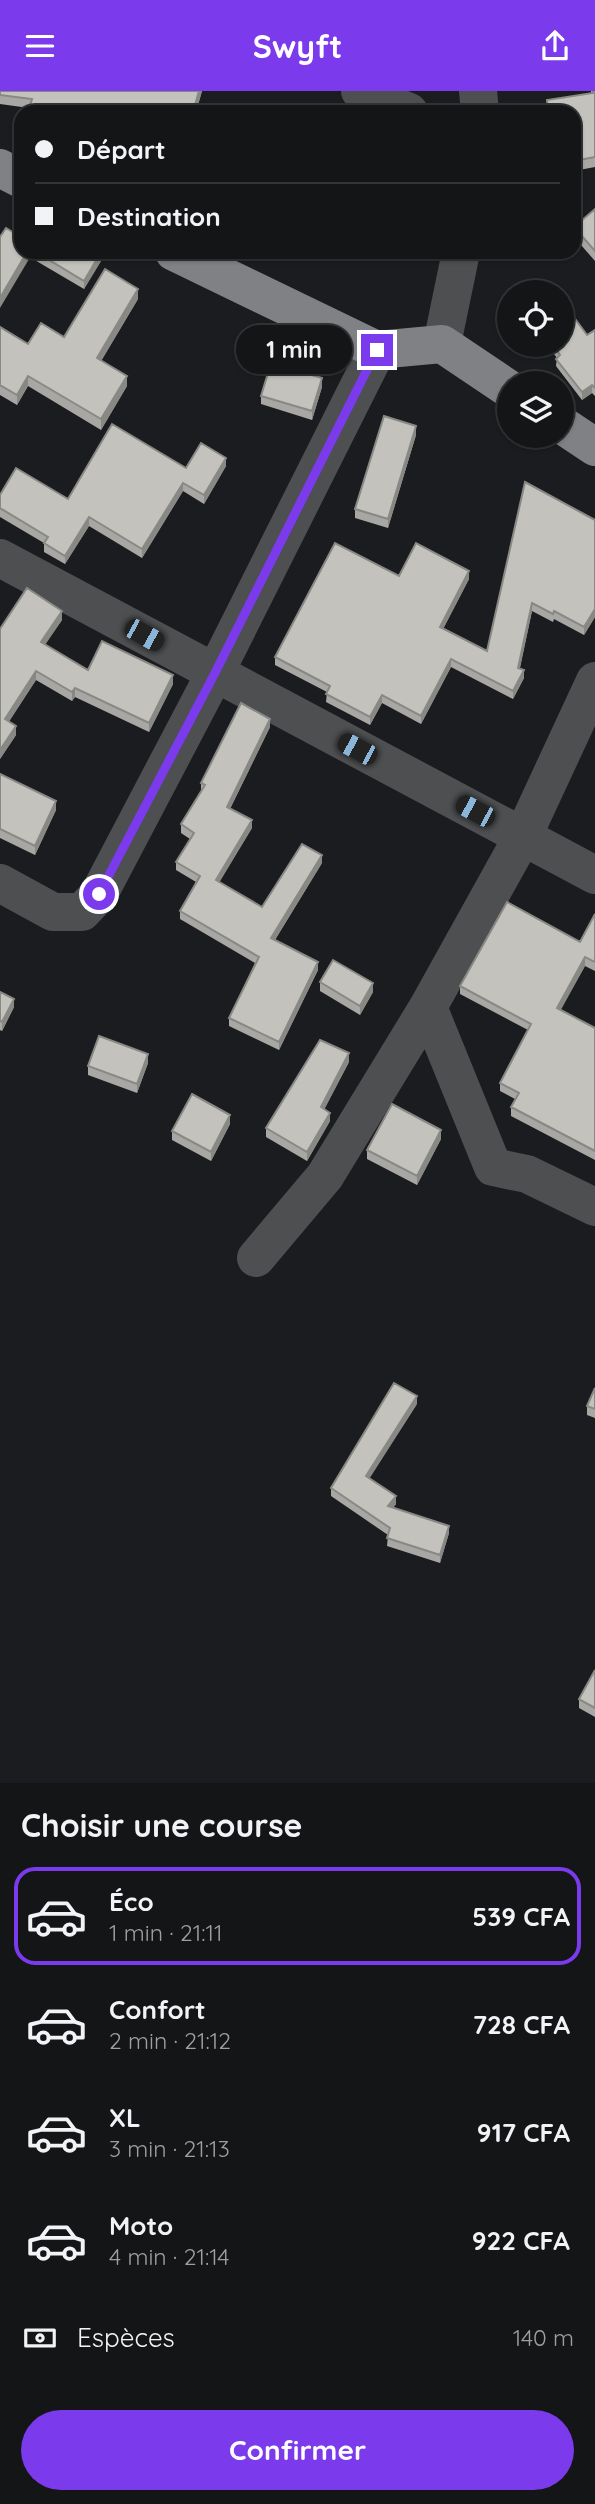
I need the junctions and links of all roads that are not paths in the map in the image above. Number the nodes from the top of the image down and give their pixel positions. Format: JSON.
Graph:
{"nodes":[{"id":1,"x":360,"y":91,"type":"edge"},
{"id":2,"x":393,"y":105,"type":"edge"},
{"id":3,"x":188,"y":259,"type":"edge"},
{"id":4,"x":460,"y":259,"type":"edge"},
{"id":5,"x":442,"y":344,"type":"junction"},
{"id":6,"x":377,"y":350,"type":"junction"},
{"id":7,"x":497,"y":381,"type":"edge"},
{"id":8,"x":574,"y":433,"type":"edge"},
{"id":9,"x":595,"y":447,"type":"edge"},
{"id":10,"x":0,"y":558,"type":"edge"},
{"id":11,"x":215,"y":673,"type":"junction"},
{"id":12,"x":595,"y":681,"type":"edge"},
{"id":13,"x":523,"y":836,"type":"junction"},
{"id":14,"x":595,"y":875,"type":"edge"},
{"id":15,"x":0,"y":883,"type":"edge"},
{"id":16,"x":428,"y":1007,"type":"junction"},
{"id":17,"x":595,"y":1207,"type":"edge"},
{"id":18,"x":256,"y":1258,"type":"dead end"}],
"edges":[{"from":1,"to":2,"type":"street"},
{"from":3,"to":6,"type":"main road"},
{"from":4,"to":5,"type":"street"},
{"from":5,"to":6,"type":"main road"},
{"from":5,"to":7,"type":"main road"},
{"from":6,"to":11,"type":"street"},
{"from":8,"to":9,"type":"main road"},
{"from":10,"to":11,"type":"street"},
{"from":11,"to":13,"type":"street"},
{"from":11,"to":15,"type":"street"},
{"from":12,"to":13,"type":"street"},
{"from":13,"to":14,"type":"street"},
{"from":13,"to":16,"type":"street"},
{"from":16,"to":17,"type":"street"},
{"from":16,"to":18,"type":"street"}]}
